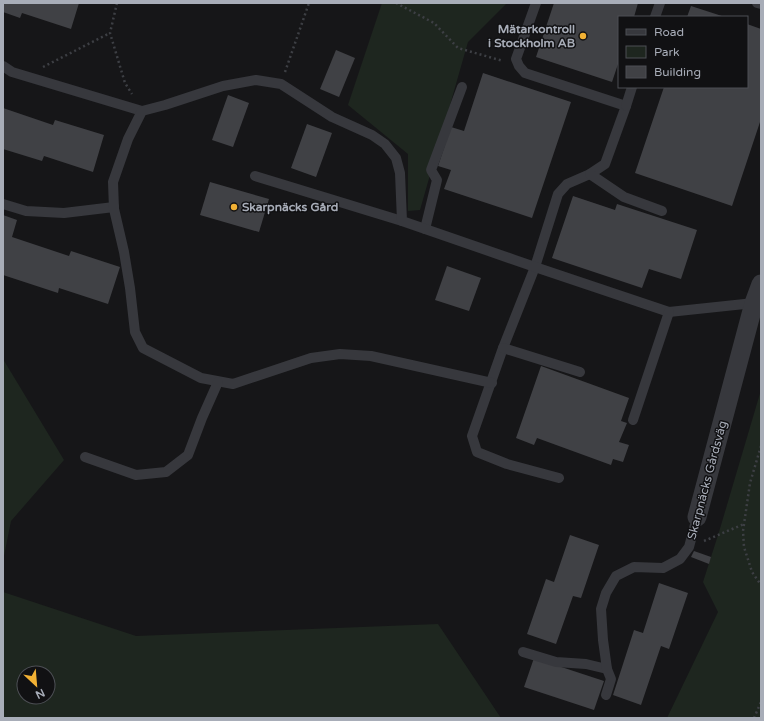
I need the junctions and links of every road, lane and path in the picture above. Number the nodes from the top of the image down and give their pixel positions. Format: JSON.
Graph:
{"nodes":[{"id":1,"x":117,"y":3,"type":"edge"},
{"id":2,"x":309,"y":3,"type":"edge"},
{"id":3,"x":396,"y":3,"type":"edge"},
{"id":4,"x":536,"y":3,"type":"edge"},
{"id":5,"x":660,"y":3,"type":"edge"},
{"id":6,"x":757,"y":3,"type":"edge"},
{"id":7,"x":761,"y":4,"type":"edge"},
{"id":8,"x":655,"y":16,"type":"edge"},
{"id":9,"x":110,"y":33,"type":"junction"},
{"id":10,"x":3,"y":66,"type":"edge"},
{"id":11,"x":519,"y":66,"type":"junction"},
{"id":12,"x":24,"y":76,"type":"junction"},
{"id":13,"x":281,"y":84,"type":"junction"},
{"id":14,"x":462,"y":87,"type":"dead end"},
{"id":15,"x":632,"y":88,"type":"edge"},
{"id":16,"x":626,"y":106,"type":"junction"},
{"id":17,"x":142,"y":111,"type":"junction"},
{"id":18,"x":590,"y":174,"type":"junction"},
{"id":19,"x":255,"y":176,"type":"dead end"},
{"id":20,"x":3,"y":204,"type":"edge"},
{"id":21,"x":114,"y":207,"type":"junction"},
{"id":22,"x":662,"y":211,"type":"dead end"},
{"id":23,"x":402,"y":221,"type":"junction"},
{"id":24,"x":425,"y":229,"type":"junction"},
{"id":25,"x":535,"y":268,"type":"junction"},
{"id":26,"x":761,"y":284,"type":"edge"},
{"id":27,"x":758,"y":305,"type":"edge"},
{"id":28,"x":669,"y":312,"type":"junction"},
{"id":29,"x":503,"y":348,"type":"junction"},
{"id":30,"x":580,"y":372,"type":"dead end"},
{"id":31,"x":218,"y":382,"type":"junction"},
{"id":32,"x":492,"y":383,"type":"junction"},
{"id":33,"x":633,"y":420,"type":"dead end"},
{"id":34,"x":761,"y":446,"type":"edge"},
{"id":35,"x":85,"y":457,"type":"dead end"},
{"id":36,"x":559,"y":478,"type":"dead end"},
{"id":37,"x":697,"y":517,"type":"joint"},
{"id":38,"x":744,"y":524,"type":"junction"},
{"id":39,"x":689,"y":547,"type":"junction"},
{"id":40,"x":761,"y":584,"type":"edge"},
{"id":41,"x":523,"y":652,"type":"dead end"},
{"id":42,"x":607,"y":669,"type":"junction"},
{"id":43,"x":606,"y":695,"type":"dead end"},
{"id":44,"x":761,"y":702,"type":"edge"},
{"id":45,"x":754,"y":718,"type":"edge"}],
"edges":[{"from":1,"to":9,"type":"path"},
{"from":2,"to":13,"type":"path"},
{"from":3,"to":11,"type":"path"},
{"from":4,"to":11,"type":"lane"},
{"from":5,"to":8,"type":"lane"},
{"from":6,"to":7,"type":"lane"},
{"from":9,"to":12,"type":"path"},
{"from":9,"to":17,"type":"path"},
{"from":10,"to":12,"type":"lane"},
{"from":11,"to":16,"type":"lane"},
{"from":12,"to":17,"type":"lane"},
{"from":13,"to":17,"type":"lane"},
{"from":13,"to":23,"type":"lane"},
{"from":14,"to":24,"type":"lane"},
{"from":15,"to":16,"type":"lane"},
{"from":16,"to":18,"type":"lane"},
{"from":17,"to":21,"type":"lane"},
{"from":18,"to":22,"type":"lane"},
{"from":18,"to":25,"type":"lane"},
{"from":19,"to":23,"type":"lane"},
{"from":20,"to":21,"type":"lane"},
{"from":21,"to":31,"type":"lane"},
{"from":23,"to":24,"type":"lane"},
{"from":24,"to":25,"type":"lane"},
{"from":25,"to":28,"type":"lane"},
{"from":25,"to":29,"type":"lane"},
{"from":26,"to":27,"type":"street","name":"Skarpnäcks Gårdsväg"},
{"from":27,"to":28,"type":"lane"},
{"from":27,"to":37,"type":"street","name":"Skarpnäcks Gårdsväg"},
{"from":28,"to":33,"type":"lane"},
{"from":29,"to":30,"type":"lane"},
{"from":29,"to":32,"type":"lane"},
{"from":31,"to":32,"type":"lane"},
{"from":31,"to":35,"type":"lane"},
{"from":32,"to":36,"type":"lane"},
{"from":34,"to":38,"type":"path"},
{"from":37,"to":39,"type":"lane","name":"Skarpnäcks Gårdsväg"},
{"from":38,"to":39,"type":"path"},
{"from":38,"to":40,"type":"path"},
{"from":39,"to":42,"type":"lane","name":"Skarpnäcks Gårdsväg"},
{"from":41,"to":42,"type":"lane"},
{"from":42,"to":43,"type":"lane","name":"Skarpnäcks Gårdsväg"},
{"from":44,"to":45,"type":"path"}]}
